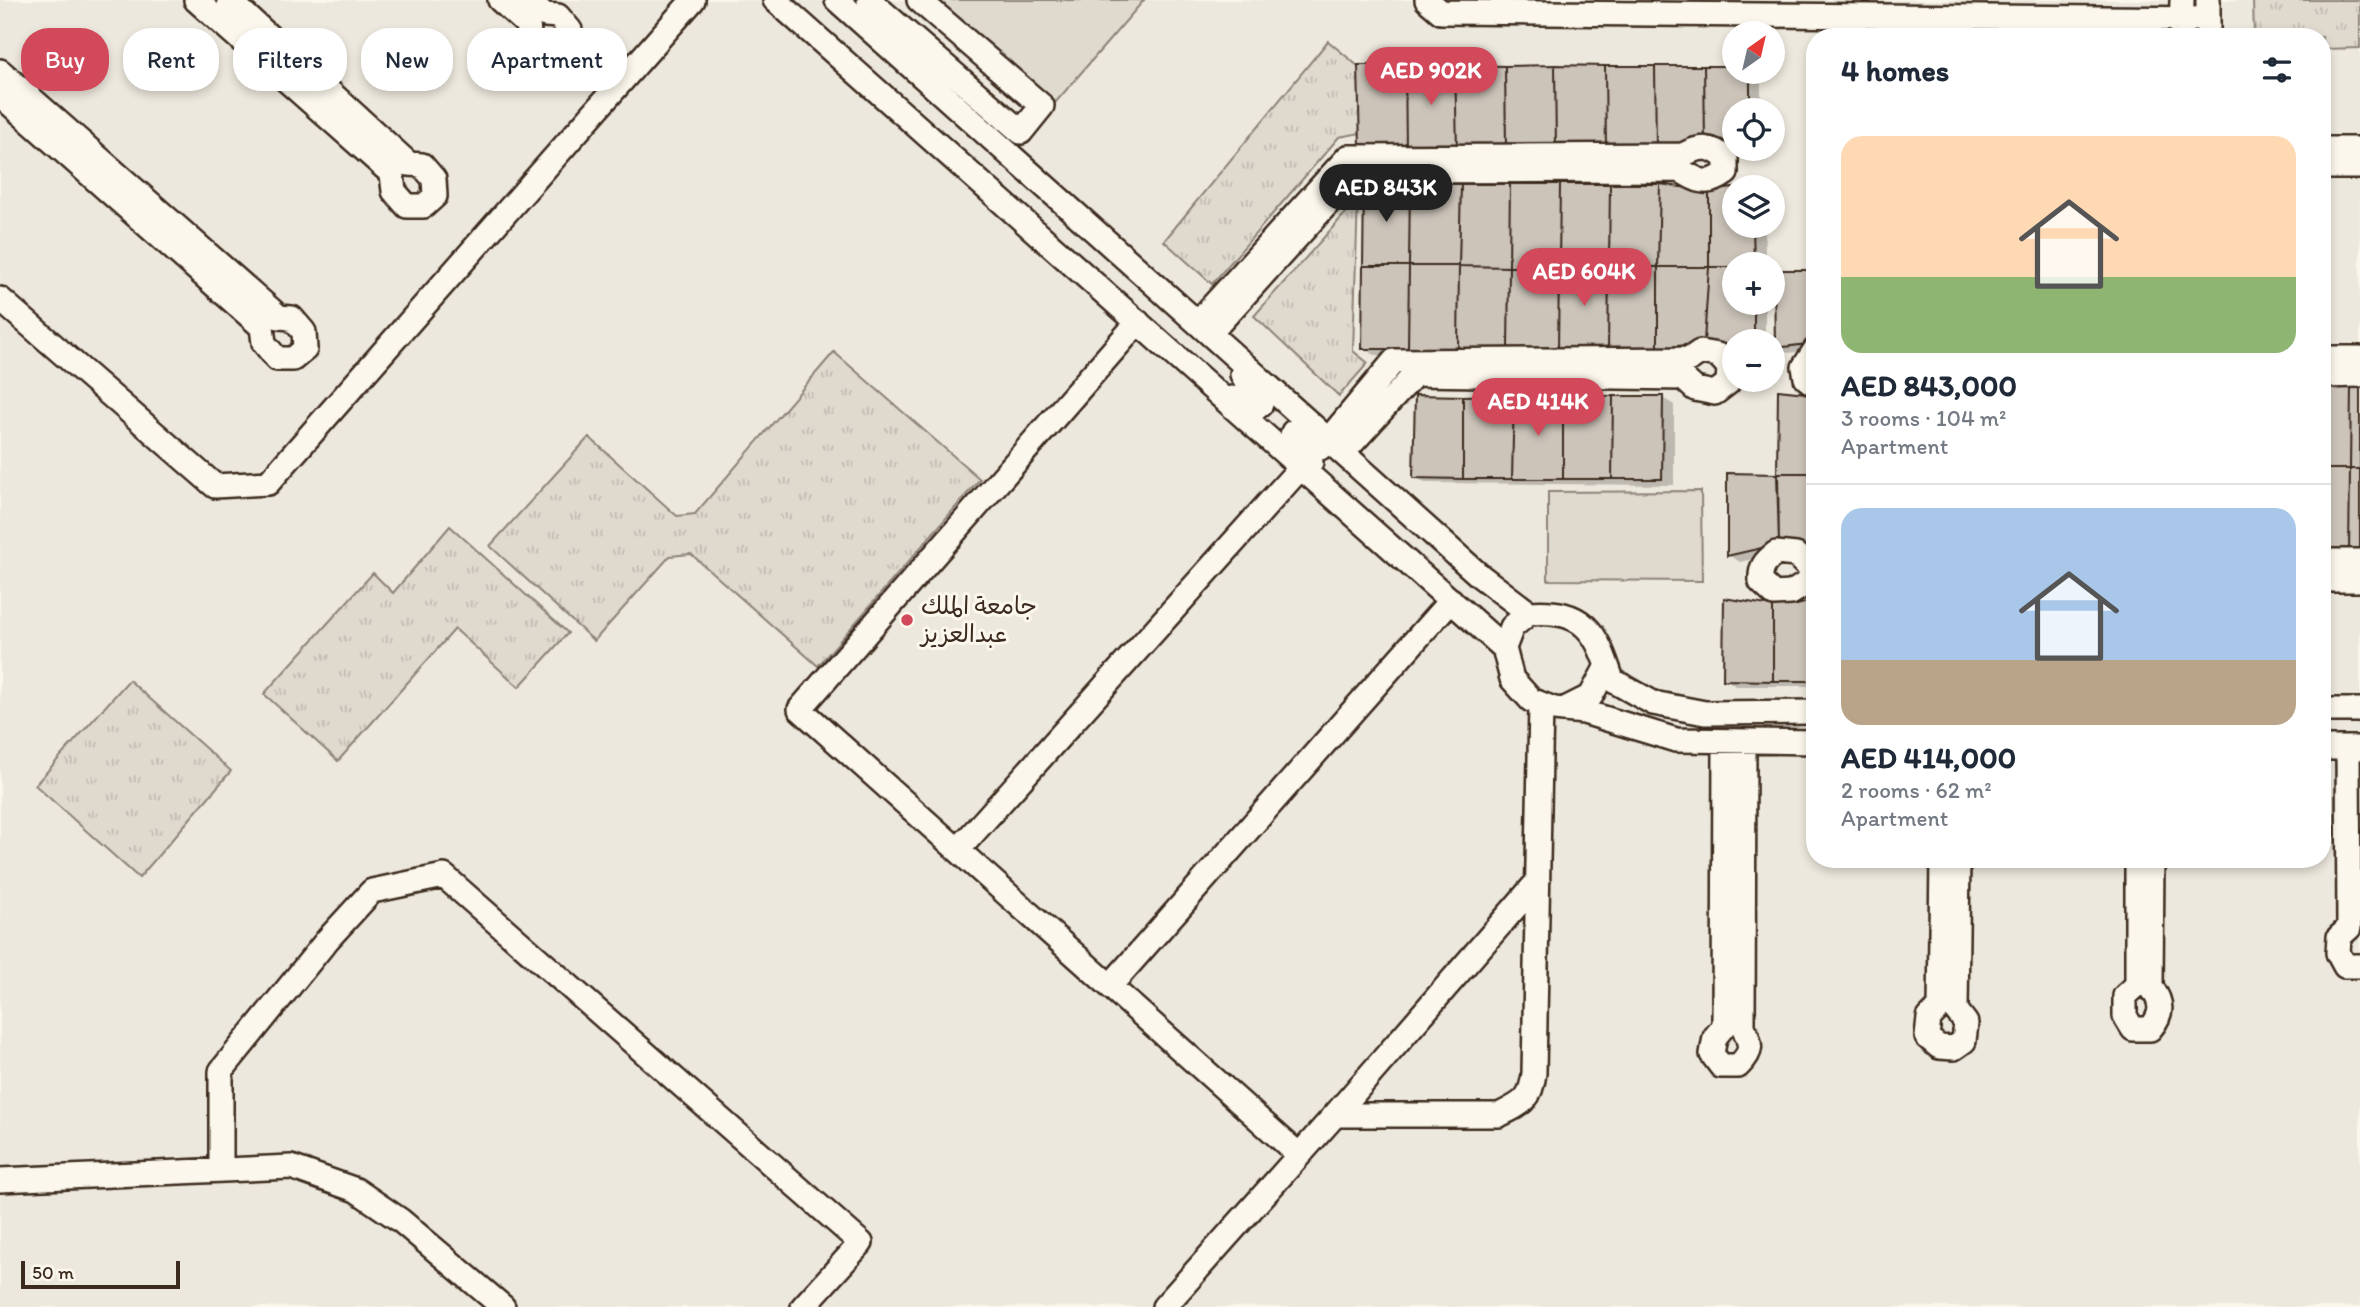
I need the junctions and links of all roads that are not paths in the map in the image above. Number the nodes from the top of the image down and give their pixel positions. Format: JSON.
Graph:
{"nodes":[{"id":1,"x":196,"y":0,"type":"edge"},
{"id":2,"x":229,"y":0,"type":"edge"},
{"id":3,"x":500,"y":0,"type":"edge"},
{"id":4,"x":528,"y":0,"type":"edge"},
{"id":5,"x":693,"y":0,"type":"edge"},
{"id":6,"x":775,"y":0,"type":"edge"},
{"id":7,"x":836,"y":0,"type":"edge"},
{"id":8,"x":869,"y":0,"type":"edge"},
{"id":9,"x":919,"y":0,"type":"edge"},
{"id":10,"x":1427,"y":0,"type":"edge"},
{"id":11,"x":2182,"y":18,"type":"edge"},
{"id":12,"x":2208,"y":18,"type":"edge"},
{"id":13,"x":0,"y":71,"type":"edge"},
{"id":14,"x":0,"y":95,"type":"edge"},
{"id":15,"x":2331,"y":149,"type":"edge"},
{"id":16,"x":2360,"y":149,"type":"edge"},
{"id":17,"x":2331,"y":167,"type":"edge"},
{"id":18,"x":2360,"y":167,"type":"edge"},
{"id":19,"x":0,"y":299,"type":"edge"},
{"id":20,"x":1138,"y":322,"type":"junction"},
{"id":21,"x":1204,"y":328,"type":"junction"},
{"id":22,"x":1236,"y":358,"type":"junction"},
{"id":23,"x":2331,"y":358,"type":"edge"},
{"id":24,"x":2360,"y":358,"type":"edge"},
{"id":25,"x":2360,"y":375,"type":"edge"},
{"id":26,"x":2331,"y":376,"type":"edge"},
{"id":27,"x":1201,"y":377,"type":"junction"},
{"id":28,"x":1343,"y":453,"type":"junction"},
{"id":29,"x":1309,"y":474,"type":"junction"},
{"id":30,"x":2331,"y":561,"type":"edge"},
{"id":31,"x":2360,"y":561,"type":"edge"},
{"id":32,"x":1806,"y":565,"type":"edge"},
{"id":33,"x":2331,"y":580,"type":"edge"},
{"id":34,"x":2360,"y":580,"type":"edge"},
{"id":35,"x":1806,"y":584,"type":"edge"},
{"id":36,"x":1451,"y":600,"type":"junction"},
{"id":37,"x":1529,"y":613,"type":"junction"},
{"id":38,"x":1504,"y":648,"type":"junction"},
{"id":39,"x":1607,"y":666,"type":"junction"},
{"id":40,"x":1552,"y":707,"type":"junction"},
{"id":41,"x":2331,"y":710,"type":"edge"},
{"id":42,"x":2360,"y":710,"type":"edge"},
{"id":43,"x":1806,"y":712,"type":"edge"},
{"id":44,"x":1735,"y":741,"type":"junction"},
{"id":45,"x":1806,"y":742,"type":"edge"},
{"id":46,"x":2331,"y":748,"type":"edge"},
{"id":47,"x":2354,"y":748,"type":"edge"},
{"id":48,"x":958,"y":850,"type":"junction"},
{"id":49,"x":1942,"y":868,"type":"edge"},
{"id":50,"x":1958,"y":868,"type":"edge"},
{"id":51,"x":2137,"y":868,"type":"edge"},
{"id":52,"x":2152,"y":868,"type":"edge"},
{"id":53,"x":1538,"y":881,"type":"junction"},
{"id":54,"x":2360,"y":966,"type":"edge"},
{"id":55,"x":1110,"y":986,"type":"junction"},
{"id":56,"x":1335,"y":1115,"type":"junction"},
{"id":57,"x":1299,"y":1155,"type":"junction"},
{"id":58,"x":221,"y":1169,"type":"junction"},
{"id":59,"x":0,"y":1180,"type":"edge"},
{"id":60,"x":503,"y":1307,"type":"edge"},
{"id":61,"x":803,"y":1307,"type":"edge"},
{"id":62,"x":1164,"y":1307,"type":"edge"}],
"edges":[{"from":1,"to":2,"type":"street"},
{"from":3,"to":4,"type":"street"},
{"from":5,"to":19,"type":"street"},
{"from":6,"to":20,"type":"street"},
{"from":7,"to":21,"type":"street"},
{"from":8,"to":9,"type":"street"},
{"from":10,"to":11,"type":"street"},
{"from":11,"to":12,"type":"street"},
{"from":13,"to":14,"type":"street"},
{"from":15,"to":16,"type":"street"},
{"from":17,"to":18,"type":"street"},
{"from":20,"to":27,"type":"street"},
{"from":20,"to":48,"type":"street"},
{"from":21,"to":21,"type":"street"},
{"from":21,"to":22,"type":"street"},
{"from":22,"to":27,"type":"street"},
{"from":22,"to":28,"type":"street"},
{"from":23,"to":24,"type":"street"},
{"from":25,"to":26,"type":"street"},
{"from":27,"to":29,"type":"street"},
{"from":28,"to":28,"type":"street"},
{"from":28,"to":29,"type":"street"},
{"from":28,"to":37,"type":"street"},
{"from":29,"to":36,"type":"street"},
{"from":29,"to":48,"type":"street"},
{"from":30,"to":31,"type":"street"},
{"from":32,"to":35,"type":"street"},
{"from":33,"to":34,"type":"street"},
{"from":36,"to":38,"type":"street"},
{"from":36,"to":55,"type":"street"},
{"from":37,"to":38,"type":"street"},
{"from":37,"to":39,"type":"street"},
{"from":38,"to":40,"type":"street"},
{"from":39,"to":40,"type":"street"},
{"from":39,"to":43,"type":"street"},
{"from":40,"to":44,"type":"street"},
{"from":40,"to":53,"type":"street"},
{"from":41,"to":42,"type":"street"},
{"from":44,"to":44,"type":"street"},
{"from":44,"to":45,"type":"street"},
{"from":46,"to":47,"type":"street"},
{"from":47,"to":54,"type":"street"},
{"from":48,"to":55,"type":"street"},
{"from":49,"to":50,"type":"street"},
{"from":51,"to":52,"type":"street"},
{"from":53,"to":56,"type":"street"},
{"from":53,"to":56,"type":"street"},
{"from":55,"to":57,"type":"street"},
{"from":56,"to":57,"type":"street"},
{"from":57,"to":62,"type":"street"},
{"from":58,"to":59,"type":"street"},
{"from":58,"to":60,"type":"street"},
{"from":58,"to":61,"type":"street"}]}
